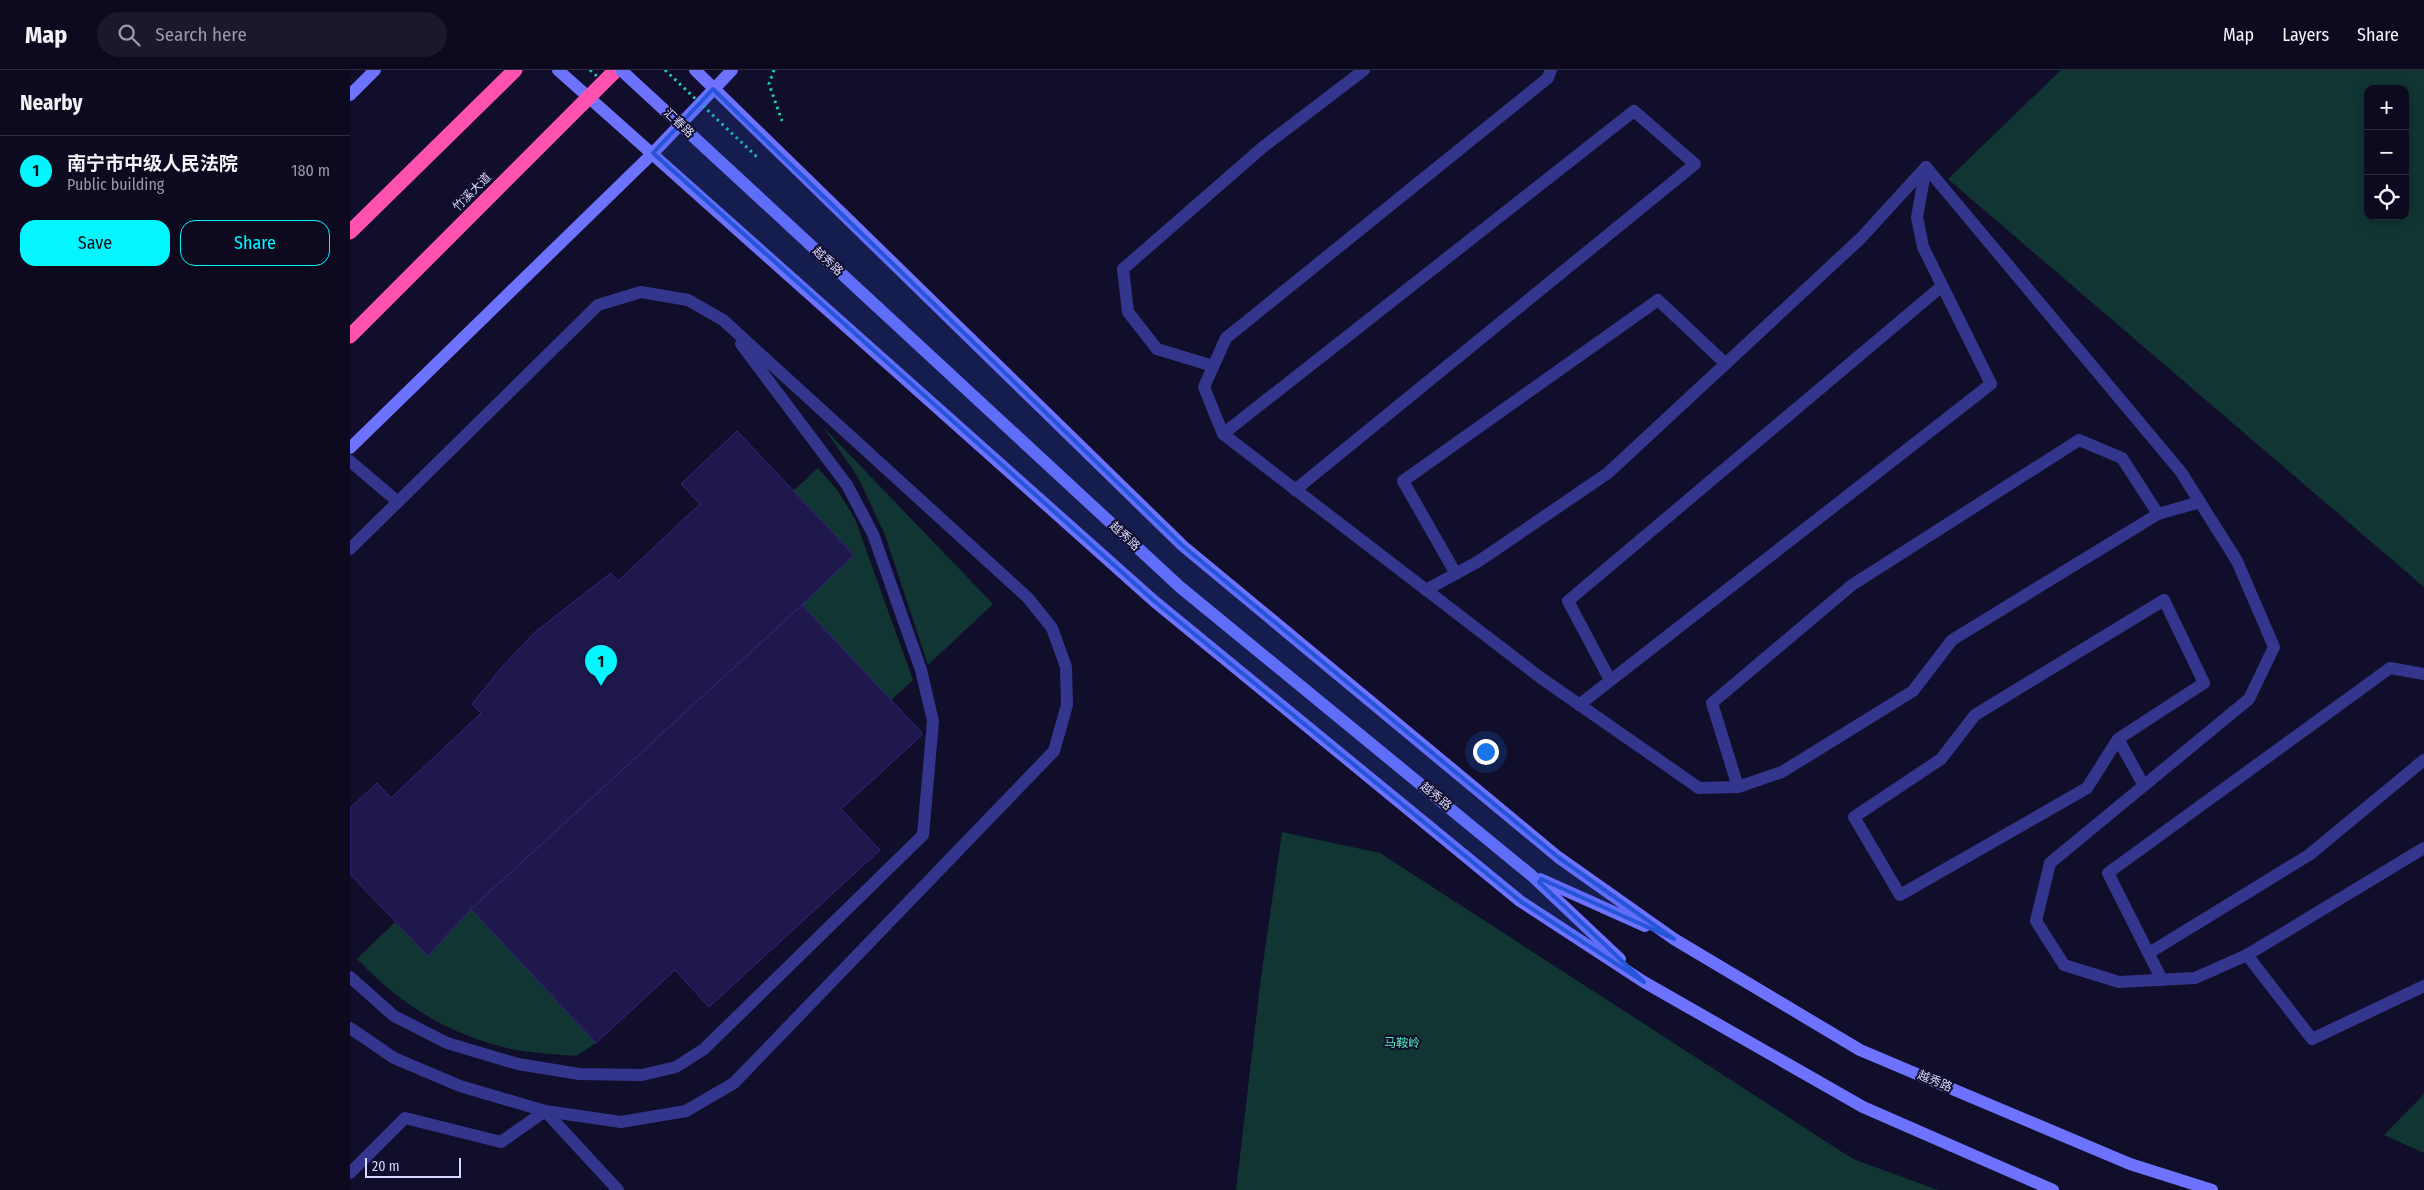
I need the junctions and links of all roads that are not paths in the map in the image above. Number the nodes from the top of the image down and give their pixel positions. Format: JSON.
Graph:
{"nodes":[{"id":1,"x":375,"y":70,"type":"edge"},
{"id":2,"x":515,"y":70,"type":"edge"},
{"id":3,"x":558,"y":70,"type":"edge"},
{"id":4,"x":616,"y":70,"type":"edge"},
{"id":5,"x":621,"y":70,"type":"edge"},
{"id":6,"x":695,"y":70,"type":"edge"},
{"id":7,"x":732,"y":70,"type":"edge"},
{"id":8,"x":1364,"y":70,"type":"edge"},
{"id":9,"x":1551,"y":70,"type":"edge"},
{"id":10,"x":713,"y":89,"type":"junction"},
{"id":11,"x":350,"y":95,"type":"edge"},
{"id":12,"x":587,"y":98,"type":"junction"},
{"id":13,"x":653,"y":153,"type":"junction"},
{"id":14,"x":1926,"y":167,"type":"junction"},
{"id":15,"x":737,"y":177,"type":"joint"},
{"id":16,"x":350,"y":232,"type":"edge"},
{"id":17,"x":1942,"y":286,"type":"junction"},
{"id":18,"x":723,"y":320,"type":"junction"},
{"id":19,"x":350,"y":336,"type":"edge"},
{"id":20,"x":1726,"y":364,"type":"junction"},
{"id":21,"x":1213,"y":366,"type":"junction"},
{"id":22,"x":1223,"y":434,"type":"junction"},
{"id":23,"x":350,"y":448,"type":"edge"},
{"id":24,"x":350,"y":461,"type":"edge"},
{"id":25,"x":1295,"y":490,"type":"junction"},
{"id":26,"x":398,"y":502,"type":"junction"},
{"id":27,"x":2200,"y":502,"type":"junction"},
{"id":28,"x":2158,"y":514,"type":"junction"},
{"id":29,"x":350,"y":550,"type":"edge"},
{"id":30,"x":1456,"y":574,"type":"junction"},
{"id":31,"x":1426,"y":590,"type":"junction"},
{"id":32,"x":2424,"y":674,"type":"edge"},
{"id":33,"x":1610,"y":680,"type":"junction"},
{"id":34,"x":1579,"y":705,"type":"junction"},
{"id":35,"x":2118,"y":739,"type":"junction"},
{"id":36,"x":2424,"y":760,"type":"edge"},
{"id":37,"x":2143,"y":784,"type":"junction"},
{"id":38,"x":1738,"y":787,"type":"junction"},
{"id":39,"x":2424,"y":848,"type":"edge"},
{"id":40,"x":1531,"y":875,"type":"junction"},
{"id":41,"x":1674,"y":939,"type":"junction"},
{"id":42,"x":2149,"y":953,"type":"junction"},
{"id":43,"x":2247,"y":955,"type":"junction"},
{"id":44,"x":350,"y":977,"type":"edge"},
{"id":45,"x":2162,"y":980,"type":"junction"},
{"id":46,"x":1644,"y":982,"type":"junction"},
{"id":47,"x":2424,"y":986,"type":"edge"},
{"id":48,"x":350,"y":1028,"type":"edge"},
{"id":49,"x":546,"y":1111,"type":"junction"},
{"id":50,"x":350,"y":1173,"type":"edge"},
{"id":51,"x":618,"y":1190,"type":"edge"},
{"id":52,"x":2053,"y":1190,"type":"edge"},
{"id":53,"x":2212,"y":1190,"type":"edge"}],
"edges":[{"from":1,"to":11,"type":"main road"},
{"from":2,"to":16,"type":"highway"},
{"from":3,"to":12,"type":"main road"},
{"from":4,"to":12,"type":"highway","name":"竹溪大道"},
{"from":5,"to":15,"type":"main road","name":"汇春路","bridge":true},
{"from":6,"to":10,"type":"main road"},
{"from":7,"to":10,"type":"main road"},
{"from":8,"to":21,"type":"street"},
{"from":9,"to":21,"type":"street"},
{"from":10,"to":13,"type":"main road"},
{"from":10,"to":41,"type":"main road"},
{"from":12,"to":13,"type":"main road"},
{"from":12,"to":19,"type":"highway","name":"竹溪大道"},
{"from":13,"to":23,"type":"main road"},
{"from":13,"to":46,"type":"main road"},
{"from":14,"to":17,"type":"street"},
{"from":14,"to":20,"type":"street"},
{"from":14,"to":27,"type":"street"},
{"from":15,"to":40,"type":"main road","name":"越秀路"},
{"from":17,"to":33,"type":"street"},
{"from":17,"to":33,"type":"street"},
{"from":18,"to":26,"type":"street"},
{"from":18,"to":44,"type":"street"},
{"from":18,"to":49,"type":"street"},
{"from":20,"to":30,"type":"street"},
{"from":20,"to":30,"type":"street"},
{"from":21,"to":22,"type":"street"},
{"from":22,"to":25,"type":"street"},
{"from":22,"to":25,"type":"street"},
{"from":24,"to":26,"type":"street"},
{"from":25,"to":31,"type":"street"},
{"from":26,"to":29,"type":"street"},
{"from":27,"to":28,"type":"street"},
{"from":27,"to":37,"type":"street"},
{"from":28,"to":38,"type":"street"},
{"from":28,"to":38,"type":"street"},
{"from":30,"to":31,"type":"street"},
{"from":31,"to":34,"type":"street"},
{"from":32,"to":42,"type":"street"},
{"from":33,"to":34,"type":"street"},
{"from":34,"to":38,"type":"street"},
{"from":35,"to":35,"type":"street"},
{"from":35,"to":37,"type":"street"},
{"from":36,"to":42,"type":"street"},
{"from":37,"to":45,"type":"street"},
{"from":39,"to":43,"type":"street"},
{"from":40,"to":41,"type":"main road"},
{"from":40,"to":46,"type":"main road"},
{"from":41,"to":53,"type":"main road","name":"越秀路"},
{"from":42,"to":45,"type":"street"},
{"from":43,"to":45,"type":"street"},
{"from":43,"to":47,"type":"street"},
{"from":46,"to":52,"type":"main road"},
{"from":48,"to":49,"type":"street"},
{"from":49,"to":50,"type":"street"},
{"from":49,"to":51,"type":"street"}]}
